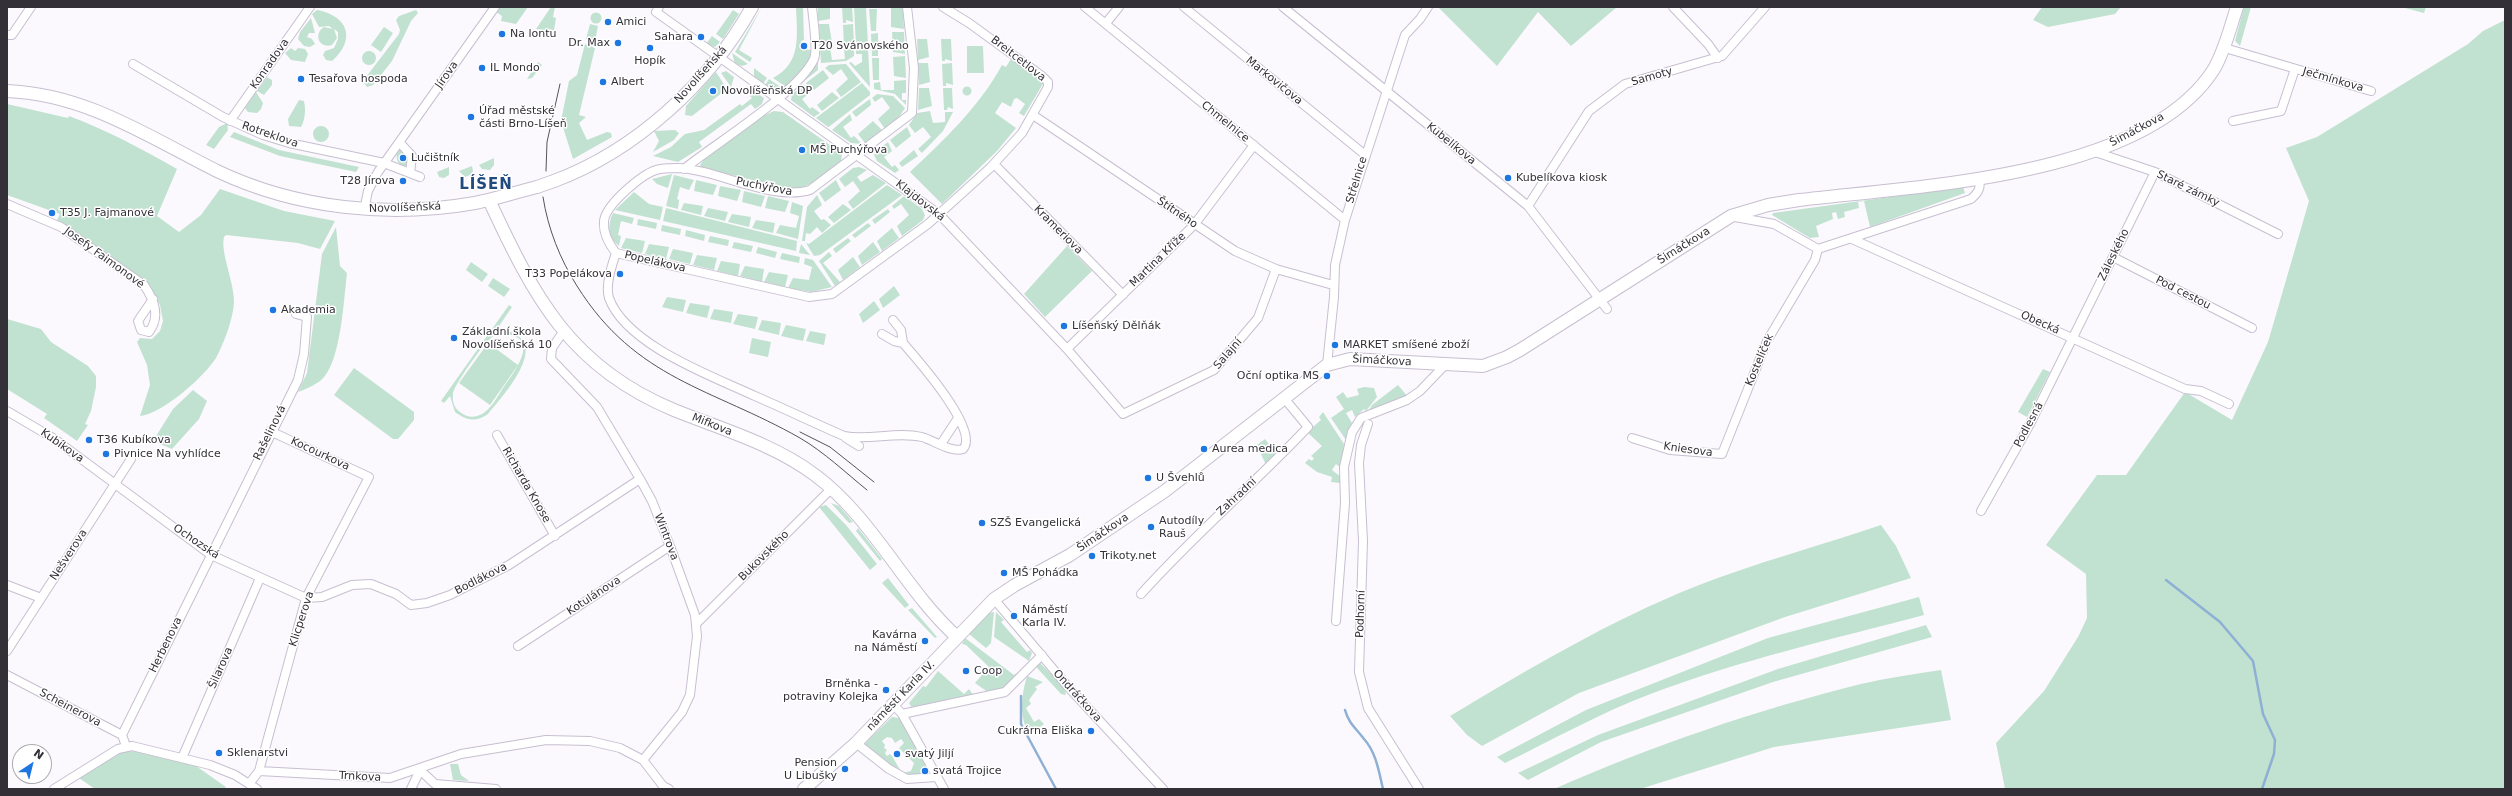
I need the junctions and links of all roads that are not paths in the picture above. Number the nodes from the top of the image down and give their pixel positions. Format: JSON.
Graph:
{"nodes":[{"id":1,"x":31,"y":7,"type":"edge"},
{"id":2,"x":310,"y":7,"type":"edge"},
{"id":3,"x":495,"y":7,"type":"edge"},
{"id":4,"x":659,"y":7,"type":"edge"},
{"id":5,"x":752,"y":7,"type":"edge"},
{"id":6,"x":812,"y":7,"type":"edge"},
{"id":7,"x":907,"y":7,"type":"edge"},
{"id":8,"x":942,"y":7,"type":"edge"},
{"id":9,"x":1085,"y":7,"type":"edge"},
{"id":10,"x":1119,"y":7,"type":"edge"},
{"id":11,"x":1184,"y":7,"type":"edge"},
{"id":12,"x":1283,"y":7,"type":"edge"},
{"id":13,"x":1428,"y":7,"type":"edge"},
{"id":14,"x":1673,"y":7,"type":"edge"},
{"id":15,"x":1765,"y":7,"type":"edge"},
{"id":16,"x":2237,"y":7,"type":"edge"},
{"id":17,"x":1106,"y":23,"type":"junction"},
{"id":18,"x":10,"y":35,"type":"edge"},
{"id":19,"x":2225,"y":48,"type":"junction"},
{"id":20,"x":719,"y":57,"type":"junction"},
{"id":21,"x":1718,"y":58,"type":"junction"},
{"id":22,"x":133,"y":64,"type":"dead end"},
{"id":23,"x":2295,"y":69,"type":"junction"},
{"id":24,"x":7,"y":91,"type":"edge"},
{"id":25,"x":1386,"y":91,"type":"junction"},
{"id":26,"x":2371,"y":91,"type":"dead end"},
{"id":27,"x":778,"y":98,"type":"junction"},
{"id":28,"x":1033,"y":115,"type":"junction"},
{"id":29,"x":230,"y":121,"type":"junction"},
{"id":30,"x":2233,"y":122,"type":"dead end"},
{"id":31,"x":400,"y":142,"type":"junction"},
{"id":32,"x":1254,"y":145,"type":"junction"},
{"id":33,"x":2095,"y":152,"type":"junction"},
{"id":34,"x":1364,"y":154,"type":"junction"},
{"id":35,"x":858,"y":156,"type":"junction"},
{"id":36,"x":384,"y":163,"type":"junction"},
{"id":37,"x":994,"y":164,"type":"junction"},
{"id":38,"x":684,"y":169,"type":"junction"},
{"id":39,"x":2155,"y":172,"type":"junction"},
{"id":40,"x":410,"y":174,"type":"junction"},
{"id":41,"x":420,"y":177,"type":"dead end"},
{"id":42,"x":1980,"y":178,"type":"junction"},
{"id":43,"x":489,"y":200,"type":"junction"},
{"id":44,"x":7,"y":204,"type":"edge"},
{"id":45,"x":1528,"y":206,"type":"junction"},
{"id":46,"x":364,"y":210,"type":"junction"},
{"id":47,"x":939,"y":214,"type":"junction"},
{"id":48,"x":1731,"y":216,"type":"junction"},
{"id":49,"x":1345,"y":220,"type":"junction"},
{"id":50,"x":1194,"y":225,"type":"junction"},
{"id":51,"x":2278,"y":234,"type":"dead end"},
{"id":52,"x":1852,"y":239,"type":"junction"},
{"id":53,"x":1818,"y":249,"type":"junction"},
{"id":54,"x":616,"y":253,"type":"junction"},
{"id":55,"x":2113,"y":257,"type":"junction"},
{"id":56,"x":1276,"y":269,"type":"junction"},
{"id":57,"x":1333,"y":285,"type":"junction"},
{"id":58,"x":1123,"y":295,"type":"junction"},
{"id":59,"x":1600,"y":298,"type":"junction"},
{"id":60,"x":153,"y":299,"type":"dead end"},
{"id":61,"x":1607,"y":309,"type":"dead end"},
{"id":62,"x":296,"y":314,"type":"dead end"},
{"id":63,"x":893,"y":320,"type":"dead end"},
{"id":64,"x":2252,"y":328,"type":"dead end"},
{"id":65,"x":563,"y":332,"type":"junction"},
{"id":66,"x":882,"y":334,"type":"dead end"},
{"id":67,"x":2073,"y":338,"type":"junction"},
{"id":68,"x":903,"y":343,"type":"junction"},
{"id":69,"x":1067,"y":349,"type":"junction"},
{"id":70,"x":1327,"y":365,"type":"junction"},
{"id":71,"x":1445,"y":365,"type":"junction"},
{"id":72,"x":1284,"y":398,"type":"junction"},
{"id":73,"x":2229,"y":404,"type":"dead end"},
{"id":74,"x":7,"y":410,"type":"edge"},
{"id":75,"x":1123,"y":414,"type":"joint"},
{"id":76,"x":958,"y":418,"type":"junction"},
{"id":77,"x":1368,"y":424,"type":"dead end"},
{"id":78,"x":270,"y":431,"type":"junction"},
{"id":79,"x":497,"y":435,"type":"dead end"},
{"id":80,"x":844,"y":436,"type":"junction"},
{"id":81,"x":1632,"y":438,"type":"dead end"},
{"id":82,"x":941,"y":444,"type":"junction"},
{"id":83,"x":859,"y":446,"type":"dead end"},
{"id":84,"x":1722,"y":454,"type":"joint"},
{"id":85,"x":131,"y":459,"type":"dead end"},
{"id":86,"x":369,"y":477,"type":"joint"},
{"id":87,"x":640,"y":479,"type":"junction"},
{"id":88,"x":114,"y":483,"type":"junction"},
{"id":89,"x":832,"y":488,"type":"junction"},
{"id":90,"x":1981,"y":511,"type":"dead end"},
{"id":91,"x":555,"y":536,"type":"junction"},
{"id":92,"x":670,"y":546,"type":"junction"},
{"id":93,"x":211,"y":555,"type":"junction"},
{"id":94,"x":260,"y":578,"type":"junction"},
{"id":95,"x":7,"y":585,"type":"edge"},
{"id":96,"x":1140,"y":594,"type":"dead end"},
{"id":97,"x":41,"y":598,"type":"junction"},
{"id":98,"x":306,"y":598,"type":"junction"},
{"id":99,"x":994,"y":599,"type":"junction"},
{"id":100,"x":1336,"y":621,"type":"dead end"},
{"id":101,"x":696,"y":624,"type":"junction"},
{"id":102,"x":957,"y":637,"type":"junction"},
{"id":103,"x":518,"y":646,"type":"dead end"},
{"id":104,"x":7,"y":651,"type":"edge"},
{"id":105,"x":1042,"y":655,"type":"junction"},
{"id":106,"x":7,"y":675,"type":"edge"},
{"id":107,"x":893,"y":704,"type":"junction"},
{"id":108,"x":902,"y":714,"type":"junction"},
{"id":109,"x":122,"y":735,"type":"junction"},
{"id":110,"x":856,"y":743,"type":"junction"},
{"id":111,"x":126,"y":746,"type":"junction"},
{"id":112,"x":182,"y":758,"type":"junction"},
{"id":113,"x":643,"y":760,"type":"junction"},
{"id":114,"x":420,"y":770,"type":"junction"},
{"id":115,"x":259,"y":771,"type":"junction"},
{"id":116,"x":936,"y":777,"type":"junction"},
{"id":117,"x":249,"y":784,"type":"junction"},
{"id":118,"x":663,"y":788,"type":"edge"},
{"id":119,"x":54,"y":789,"type":"edge"},
{"id":120,"x":257,"y":789,"type":"edge"},
{"id":121,"x":411,"y":789,"type":"edge"},
{"id":122,"x":496,"y":789,"type":"edge"},
{"id":123,"x":804,"y":789,"type":"edge"},
{"id":124,"x":944,"y":789,"type":"edge"},
{"id":125,"x":1164,"y":789,"type":"edge"},
{"id":126,"x":1419,"y":789,"type":"edge"}],
"edges":[{"from":1,"to":18,"type":"street"},
{"from":2,"to":29,"type":"street","name":"Konradova"},
{"from":3,"to":31,"type":"street","name":"Jírova"},
{"from":4,"to":20,"type":"street","name":"Klajdovská"},
{"from":5,"to":20,"type":"street","name":"Novolíšeňská"},
{"from":6,"to":27,"type":"street"},
{"from":7,"to":35,"type":"street","name":"Puchýřova"},
{"from":8,"to":28,"type":"street","name":"Breitcetlova"},
{"from":9,"to":17,"type":"street","name":"Chmelnice"},
{"from":10,"to":17,"type":"street"},
{"from":11,"to":34,"type":"street","name":"Markovičova"},
{"from":12,"to":25,"type":"street","name":"Kubelíkova"},
{"from":13,"to":25,"type":"street","name":"Střelnice"},
{"from":14,"to":21,"type":"street"},
{"from":15,"to":21,"type":"street","name":"Samoty"},
{"from":16,"to":19,"type":"street","name":"Šimáčkova"},
{"from":17,"to":32,"type":"street","name":"Chmelnice"},
{"from":19,"to":23,"type":"street","name":"Ječmínkova"},
{"from":19,"to":33,"type":"street","name":"Šimáčkova"},
{"from":20,"to":27,"type":"street","name":"Klajdovská"},
{"from":20,"to":43,"type":"street","name":"Novolíšeňská","bridge":true},
{"from":21,"to":45,"type":"street","name":"Samoty"},
{"from":22,"to":29,"type":"street","name":"Rotreklova"},
{"from":23,"to":26,"type":"street","name":"Ječmínkova"},
{"from":23,"to":30,"type":"street","name":"Ječmínkova"},
{"from":24,"to":46,"type":"street","name":"Novolíšeňská"},
{"from":25,"to":34,"type":"street","name":"Střelnice"},
{"from":25,"to":45,"type":"street","name":"Kubelíkova"},
{"from":27,"to":35,"type":"street","name":"Klajdovská"},
{"from":27,"to":38,"type":"street"},
{"from":28,"to":37,"type":"street","name":"Breitcetlova"},
{"from":28,"to":50,"type":"street","name":"Štítného"},
{"from":29,"to":36,"type":"street","name":"Rotreklova"},
{"from":31,"to":36,"type":"street","name":"Jírova"},
{"from":31,"to":40,"type":"street"},
{"from":32,"to":49,"type":"street","name":"Chmelnice"},
{"from":32,"to":50,"type":"street","name":"Martina Kříže"},
{"from":33,"to":39,"type":"street","name":"Staré zámky"},
{"from":33,"to":42,"type":"street","name":"Šimáčkova"},
{"from":34,"to":49,"type":"street","name":"Střelnice"},
{"from":35,"to":38,"type":"street","name":"Puchýřova"},
{"from":35,"to":47,"type":"street","name":"Klajdovská"},
{"from":36,"to":40,"type":"street","name":"Rotreklova"},
{"from":36,"to":46,"type":"street","name":"Jírova"},
{"from":37,"to":47,"type":"street","name":"Breitcetlova"},
{"from":37,"to":58,"type":"street","name":"Krameriova"},
{"from":38,"to":54,"type":"street","name":"Puchýřova"},
{"from":39,"to":51,"type":"street","name":"Staré zámky"},
{"from":39,"to":55,"type":"street","name":"Záleského"},
{"from":40,"to":41,"type":"street","name":"Rotreklova"},
{"from":42,"to":48,"type":"street","name":"Šimáčkova"},
{"from":42,"to":52,"type":"street"},
{"from":43,"to":46,"type":"street","name":"Novolíšeňská"},
{"from":43,"to":65,"type":"street","name":"Mifkova"},
{"from":44,"to":60,"type":"street","name":"Josefy Faimonové"},
{"from":45,"to":59,"type":"street","name":"Kubelíkova"},
{"from":47,"to":54,"type":"street","name":"Popelákova"},
{"from":47,"to":69,"type":"street","name":"Klajdovská"},
{"from":48,"to":53,"type":"street"},
{"from":48,"to":59,"type":"street","name":"Šimáčkova"},
{"from":49,"to":57,"type":"street","name":"Střelnice"},
{"from":50,"to":56,"type":"street","name":"Štítného"},
{"from":50,"to":58,"type":"street","name":"Martina Kříže"},
{"from":52,"to":53,"type":"street"},
{"from":52,"to":67,"type":"street","name":"Obecká"},
{"from":53,"to":84,"type":"street","name":"Kostelíček"},
{"from":54,"to":80,"type":"street","name":"Popelákova"},
{"from":55,"to":64,"type":"street","name":"Pod cestou"},
{"from":55,"to":67,"type":"street","name":"Záleského"},
{"from":56,"to":57,"type":"street","name":"Štítného"},
{"from":56,"to":75,"type":"street","name":"Salajní"},
{"from":57,"to":70,"type":"street","name":"Střelnice"},
{"from":58,"to":69,"type":"street","name":"Martina Kříže"},
{"from":59,"to":61,"type":"street","name":"Kubelíkova"},
{"from":59,"to":71,"type":"street","name":"Šimáčkova"},
{"from":62,"to":78,"type":"street","name":"Rašelinová"},
{"from":63,"to":68,"type":"street"},
{"from":65,"to":87,"type":"street","name":"Wintrova"},
{"from":65,"to":89,"type":"street","name":"Mifkova"},
{"from":66,"to":68,"type":"street"},
{"from":67,"to":73,"type":"street","name":"Obecká"},
{"from":67,"to":90,"type":"street","name":"Podlesná"},
{"from":68,"to":76,"type":"street"},
{"from":69,"to":75,"type":"street","name":"Klajdovská"},
{"from":70,"to":71,"type":"street","name":"Šimáčkova"},
{"from":70,"to":72,"type":"street","name":"Šimáčkova"},
{"from":71,"to":100,"type":"street"},
{"from":72,"to":96,"type":"street","name":"Zahradní"},
{"from":72,"to":99,"type":"street","name":"Šimáčkova"},
{"from":74,"to":88,"type":"street","name":"Kubíkova"},
{"from":76,"to":82,"type":"street"},
{"from":76,"to":82,"type":"street","name":"Popelákova"},
{"from":77,"to":126,"type":"street","name":"Podhorní"},
{"from":78,"to":86,"type":"street","name":"Kocourkova"},
{"from":78,"to":93,"type":"street","name":"Rašelinová"},
{"from":79,"to":91,"type":"street","name":"Richarda Knose"},
{"from":80,"to":82,"type":"street","name":"Popelákova"},
{"from":80,"to":83,"type":"street","name":"Popelákova"},
{"from":81,"to":84,"type":"street","name":"Kniesova"},
{"from":85,"to":88,"type":"street","name":"Nešverova"},
{"from":86,"to":98,"type":"street","name":"Klicperova"},
{"from":87,"to":91,"type":"street","name":"Bodlákova"},
{"from":87,"to":92,"type":"street","name":"Wintrova"},
{"from":88,"to":93,"type":"street","name":"Ochozská"},
{"from":88,"to":97,"type":"street","name":"Nešverova"},
{"from":89,"to":101,"type":"street","name":"Bukovského"},
{"from":89,"to":102,"type":"street","name":"Mifkova"},
{"from":91,"to":98,"type":"street","name":"Bodlákova"},
{"from":92,"to":101,"type":"street","name":"Wintrova"},
{"from":92,"to":103,"type":"street","name":"Kotulánova"},
{"from":93,"to":94,"type":"street","name":"Ochozská"},
{"from":93,"to":109,"type":"street","name":"Herbenova"},
{"from":94,"to":98,"type":"street","name":"Ochozská"},
{"from":94,"to":112,"type":"street","name":"Šilarova"},
{"from":95,"to":97,"type":"street"},
{"from":97,"to":104,"type":"street","name":"Nešverova"},
{"from":98,"to":115,"type":"street","name":"Klicperova"},
{"from":99,"to":102,"type":"street","name":"náměstí Karla IV."},
{"from":99,"to":105,"type":"street","name":"Ondráčkova"},
{"from":101,"to":113,"type":"street","name":"Wintrova"},
{"from":102,"to":107,"type":"street","name":"náměstí Karla IV."},
{"from":105,"to":108,"type":"street","name":"náměstí Karla IV."},
{"from":105,"to":125,"type":"street","name":"Ondráčkova"},
{"from":106,"to":109,"type":"street","name":"Scheinerova"},
{"from":107,"to":108,"type":"street"},
{"from":107,"to":110,"type":"street","name":"náměstí Karla IV."},
{"from":108,"to":116,"type":"street"},
{"from":109,"to":111,"type":"street"},
{"from":110,"to":116,"type":"street"},
{"from":110,"to":123,"type":"street","name":"náměstí Karla IV."},
{"from":111,"to":112,"type":"street"},
{"from":111,"to":119,"type":"street"},
{"from":112,"to":117,"type":"street"},
{"from":113,"to":114,"type":"street","name":"Trnkova"},
{"from":113,"to":118,"type":"street","name":"Trnkova"},
{"from":114,"to":115,"type":"street","name":"Trnkova"},
{"from":114,"to":121,"type":"street"},
{"from":114,"to":122,"type":"street"},
{"from":115,"to":117,"type":"street"},
{"from":116,"to":124,"type":"street"},
{"from":117,"to":120,"type":"street"}]}
